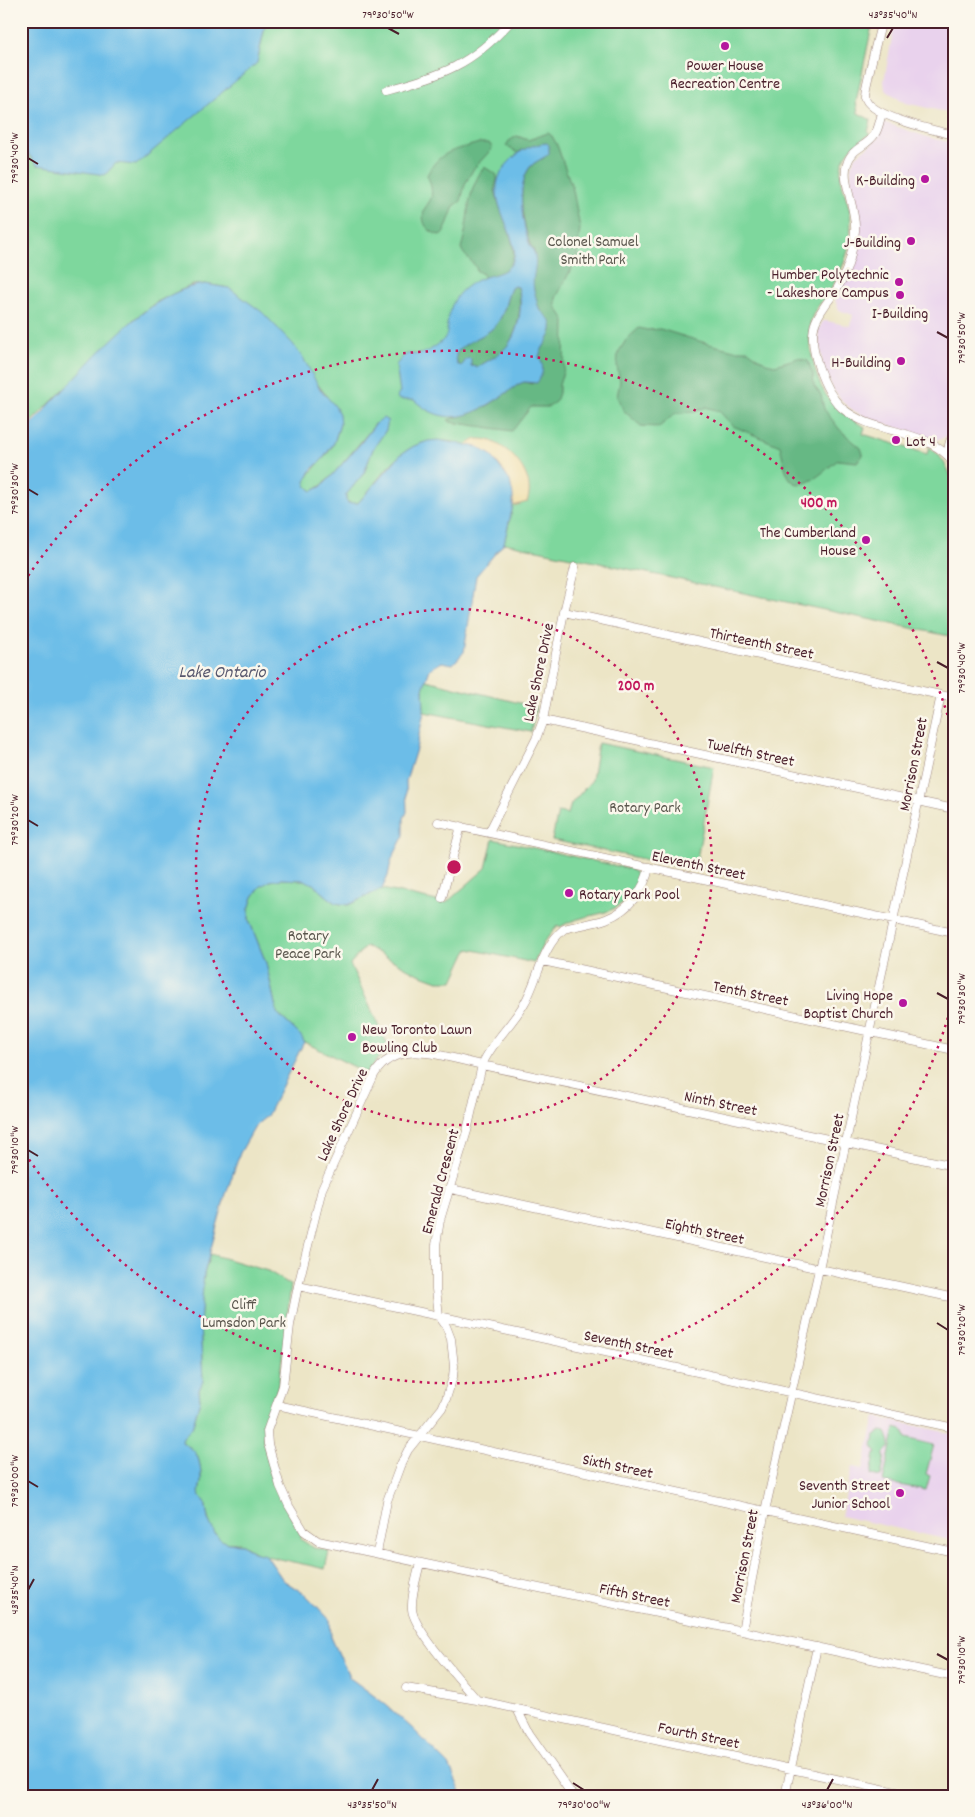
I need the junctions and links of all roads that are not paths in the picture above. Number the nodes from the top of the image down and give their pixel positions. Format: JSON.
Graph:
{"nodes":[{"id":1,"x":511,"y":21,"type":"edge"},
{"id":2,"x":882,"y":21,"type":"edge"},
{"id":3,"x":386,"y":90,"type":"dead end"},
{"id":4,"x":882,"y":113,"type":"junction"},
{"id":5,"x":954,"y":135,"type":"edge"},
{"id":6,"x":952,"y":437,"type":"edge"},
{"id":7,"x":934,"y":444,"type":"junction"},
{"id":8,"x":948,"y":456,"type":"junction"},
{"id":9,"x":954,"y":466,"type":"edge"},
{"id":10,"x":575,"y":567,"type":"dead end"},
{"id":11,"x":564,"y":612,"type":"junction"},
{"id":12,"x":940,"y":695,"type":"junction"},
{"id":13,"x":954,"y":698,"type":"edge"},
{"id":14,"x":543,"y":720,"type":"junction"},
{"id":15,"x":919,"y":802,"type":"junction"},
{"id":16,"x":954,"y":809,"type":"edge"},
{"id":17,"x":438,"y":822,"type":"dead end"},
{"id":18,"x":461,"y":826,"type":"junction"},
{"id":19,"x":488,"y":832,"type":"junction"},
{"id":20,"x":648,"y":867,"type":"junction"},
{"id":21,"x":442,"y":898,"type":"dead end"},
{"id":22,"x":894,"y":920,"type":"junction"},
{"id":23,"x":954,"y":933,"type":"edge"},
{"id":24,"x":543,"y":961,"type":"junction"},
{"id":25,"x":870,"y":1032,"type":"junction"},
{"id":26,"x":954,"y":1050,"type":"edge"},
{"id":27,"x":482,"y":1065,"type":"junction"},
{"id":28,"x":846,"y":1143,"type":"junction"},
{"id":29,"x":954,"y":1166,"type":"edge"},
{"id":30,"x":451,"y":1189,"type":"junction"},
{"id":31,"x":819,"y":1269,"type":"junction"},
{"id":32,"x":298,"y":1286,"type":"junction"},
{"id":33,"x":954,"y":1298,"type":"edge"},
{"id":34,"x":439,"y":1316,"type":"junction"},
{"id":35,"x":792,"y":1393,"type":"junction"},
{"id":36,"x":277,"y":1405,"type":"junction"},
{"id":37,"x":954,"y":1428,"type":"edge"},
{"id":38,"x":419,"y":1437,"type":"junction"},
{"id":39,"x":765,"y":1510,"type":"junction"},
{"id":40,"x":311,"y":1538,"type":"joint"},
{"id":41,"x":954,"y":1552,"type":"edge"},
{"id":42,"x":377,"y":1553,"type":"junction"},
{"id":43,"x":420,"y":1563,"type":"junction"},
{"id":44,"x":742,"y":1631,"type":"junction"},
{"id":45,"x":818,"y":1647,"type":"junction"},
{"id":46,"x":954,"y":1678,"type":"edge"},
{"id":47,"x":406,"y":1688,"type":"dead end"},
{"id":48,"x":477,"y":1700,"type":"junction"},
{"id":49,"x":517,"y":1709,"type":"junction"},
{"id":50,"x":791,"y":1768,"type":"junction"},
{"id":51,"x":573,"y":1796,"type":"edge"},
{"id":52,"x":785,"y":1796,"type":"edge"},
{"id":53,"x":914,"y":1796,"type":"edge"}],
"edges":[{"from":1,"to":3,"type":"street"},
{"from":2,"to":4,"type":"street"},
{"from":4,"to":5,"type":"street"},
{"from":4,"to":7,"type":"street"},
{"from":6,"to":7,"type":"street"},
{"from":6,"to":8,"type":"street"},
{"from":7,"to":8,"type":"street"},
{"from":8,"to":9,"type":"street"},
{"from":10,"to":11,"type":"street","name":"Lake Shore Drive"},
{"from":11,"to":12,"type":"street","name":"Thirteenth Street"},
{"from":11,"to":14,"type":"street","name":"Lake Shore Drive"},
{"from":12,"to":13,"type":"street","name":"Thirteenth Street"},
{"from":12,"to":15,"type":"street","name":"Morrison Street"},
{"from":14,"to":15,"type":"street","name":"Twelfth Street"},
{"from":14,"to":19,"type":"street","name":"Lake Shore Drive"},
{"from":15,"to":16,"type":"street","name":"Twelfth Street"},
{"from":15,"to":22,"type":"street","name":"Morrison Street"},
{"from":17,"to":18,"type":"street","name":"Eleventh Street"},
{"from":18,"to":19,"type":"street","name":"Eleventh Street"},
{"from":18,"to":21,"type":"street"},
{"from":19,"to":20,"type":"street","name":"Eleventh Street"},
{"from":20,"to":22,"type":"street","name":"Eleventh Street"},
{"from":20,"to":24,"type":"street"},
{"from":22,"to":23,"type":"street","name":"Eleventh Street"},
{"from":22,"to":25,"type":"street","name":"Morrison Street"},
{"from":24,"to":25,"type":"street","name":"Tenth Street"},
{"from":24,"to":27,"type":"street"},
{"from":25,"to":26,"type":"street","name":"Tenth Street"},
{"from":25,"to":28,"type":"street","name":"Morrison Street"},
{"from":27,"to":28,"type":"street","name":"Ninth Street"},
{"from":27,"to":30,"type":"street","name":"Emerald Crescent"},
{"from":27,"to":32,"type":"street","name":"Lake Shore Drive"},
{"from":28,"to":29,"type":"street","name":"Ninth Street"},
{"from":28,"to":31,"type":"street","name":"Morrison Street"},
{"from":30,"to":31,"type":"street","name":"Eighth Street"},
{"from":30,"to":34,"type":"street","name":"Emerald Crescent"},
{"from":31,"to":33,"type":"street","name":"Eighth Street"},
{"from":31,"to":35,"type":"street","name":"Morrison Street"},
{"from":32,"to":34,"type":"street","name":"Seventh Street"},
{"from":32,"to":36,"type":"street","name":"Lake Shore Drive"},
{"from":34,"to":35,"type":"street","name":"Seventh Street"},
{"from":34,"to":38,"type":"street","name":"Emerald Crescent"},
{"from":35,"to":37,"type":"street","name":"Seventh Street"},
{"from":35,"to":39,"type":"street","name":"Morrison Street"},
{"from":36,"to":38,"type":"street","name":"Sixth Street"},
{"from":36,"to":40,"type":"street","name":"Lake Shore Drive"},
{"from":38,"to":39,"type":"street","name":"Sixth Street"},
{"from":38,"to":42,"type":"street","name":"Emerald Crescent"},
{"from":39,"to":41,"type":"street","name":"Sixth Street"},
{"from":39,"to":44,"type":"street","name":"Morrison Street"},
{"from":40,"to":42,"type":"street","name":"Fifth Street"},
{"from":42,"to":43,"type":"street","name":"Fifth Street"},
{"from":43,"to":44,"type":"street","name":"Fifth Street"},
{"from":43,"to":48,"type":"street"},
{"from":44,"to":45,"type":"street","name":"Fifth Street"},
{"from":45,"to":46,"type":"street","name":"Fifth Street"},
{"from":45,"to":50,"type":"street"},
{"from":47,"to":48,"type":"street","name":"Fourth Street"},
{"from":48,"to":49,"type":"street","name":"Fourth Street"},
{"from":49,"to":50,"type":"street","name":"Fourth Street"},
{"from":49,"to":51,"type":"street"},
{"from":50,"to":52,"type":"street"},
{"from":50,"to":53,"type":"street","name":"Fourth Street"}]}
